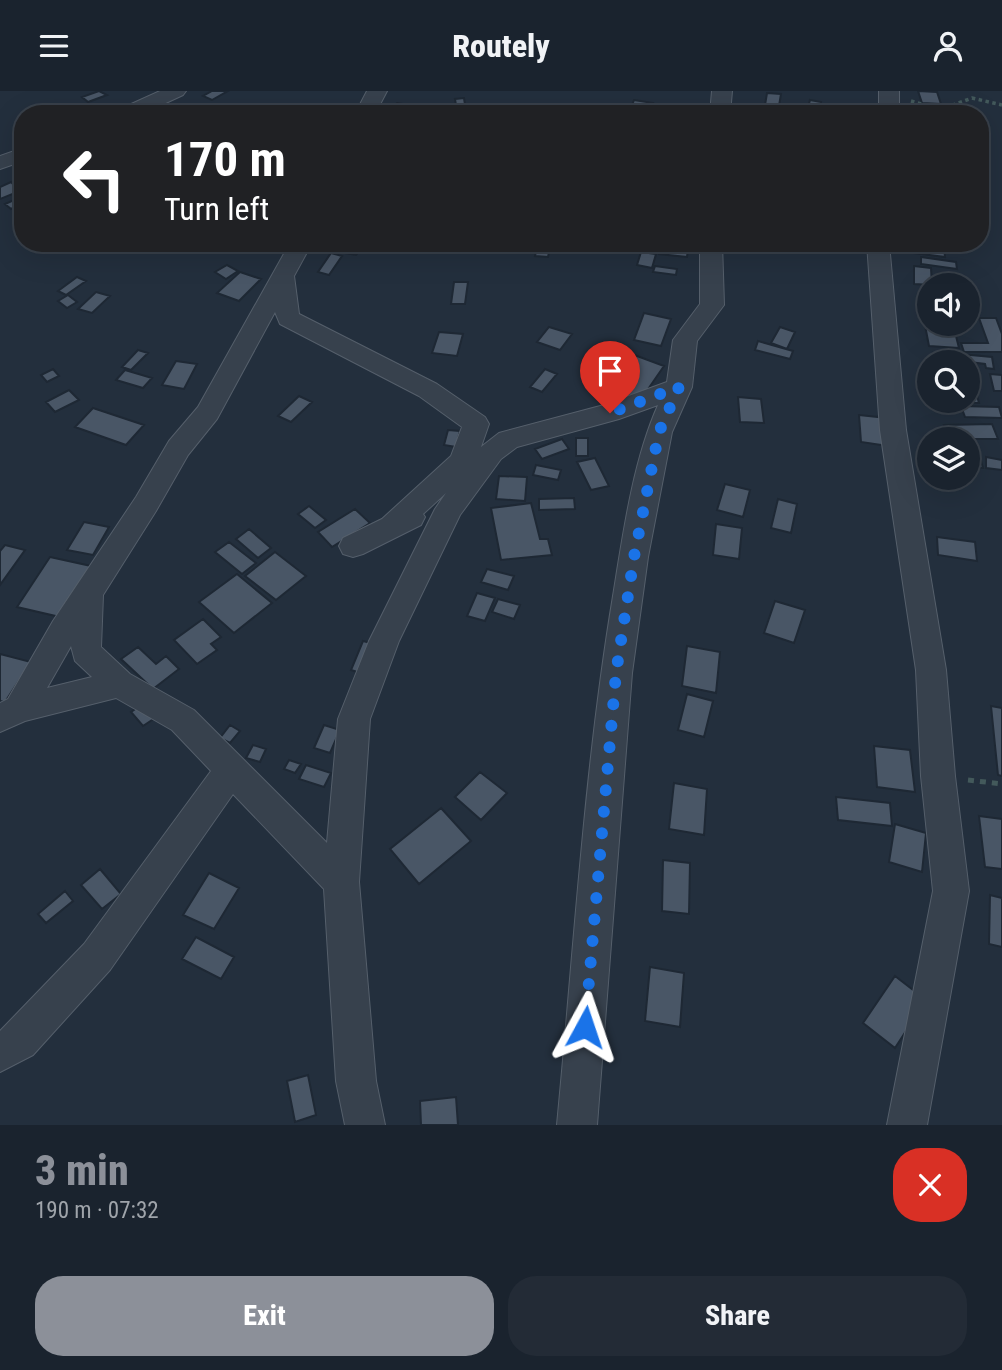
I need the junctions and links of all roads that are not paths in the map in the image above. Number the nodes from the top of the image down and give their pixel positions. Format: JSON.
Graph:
{"nodes":[{"id":1,"x":176,"y":91,"type":"edge"},
{"id":2,"x":145,"y":105,"type":"edge"},
{"id":3,"x":296,"y":252,"type":"edge"},
{"id":4,"x":711,"y":252,"type":"edge"},
{"id":5,"x":877,"y":252,"type":"edge"},
{"id":6,"x":283,"y":278,"type":"junction"},
{"id":7,"x":679,"y":387,"type":"junction"},
{"id":8,"x":459,"y":495,"type":"junction"},
{"id":9,"x":393,"y":525,"type":"junction"},
{"id":10,"x":353,"y":546,"type":"dead end"},
{"id":11,"x":88,"y":593,"type":"junction"},
{"id":12,"x":119,"y":684,"type":"junction"},
{"id":13,"x":10,"y":713,"type":"edge"},
{"id":14,"x":230,"y":771,"type":"junction"},
{"id":15,"x":341,"y":882,"type":"junction"},
{"id":16,"x":0,"y":1053,"type":"edge"},
{"id":17,"x":365,"y":1125,"type":"edge"},
{"id":18,"x":577,"y":1125,"type":"edge"},
{"id":19,"x":907,"y":1125,"type":"edge"}],
"edges":[{"from":1,"to":2,"type":"street"},
{"from":3,"to":6,"type":"street"},
{"from":4,"to":7,"type":"street"},
{"from":5,"to":19,"type":"street"},
{"from":6,"to":9,"type":"street"},
{"from":6,"to":11,"type":"street"},
{"from":7,"to":8,"type":"street"},
{"from":7,"to":18,"type":"street"},
{"from":8,"to":9,"type":"street"},
{"from":8,"to":15,"type":"street"},
{"from":9,"to":10,"type":"street"},
{"from":11,"to":12,"type":"street"},
{"from":11,"to":13,"type":"street"},
{"from":12,"to":13,"type":"street"},
{"from":12,"to":14,"type":"street"},
{"from":14,"to":15,"type":"street"},
{"from":14,"to":16,"type":"street"},
{"from":15,"to":17,"type":"street"}]}
